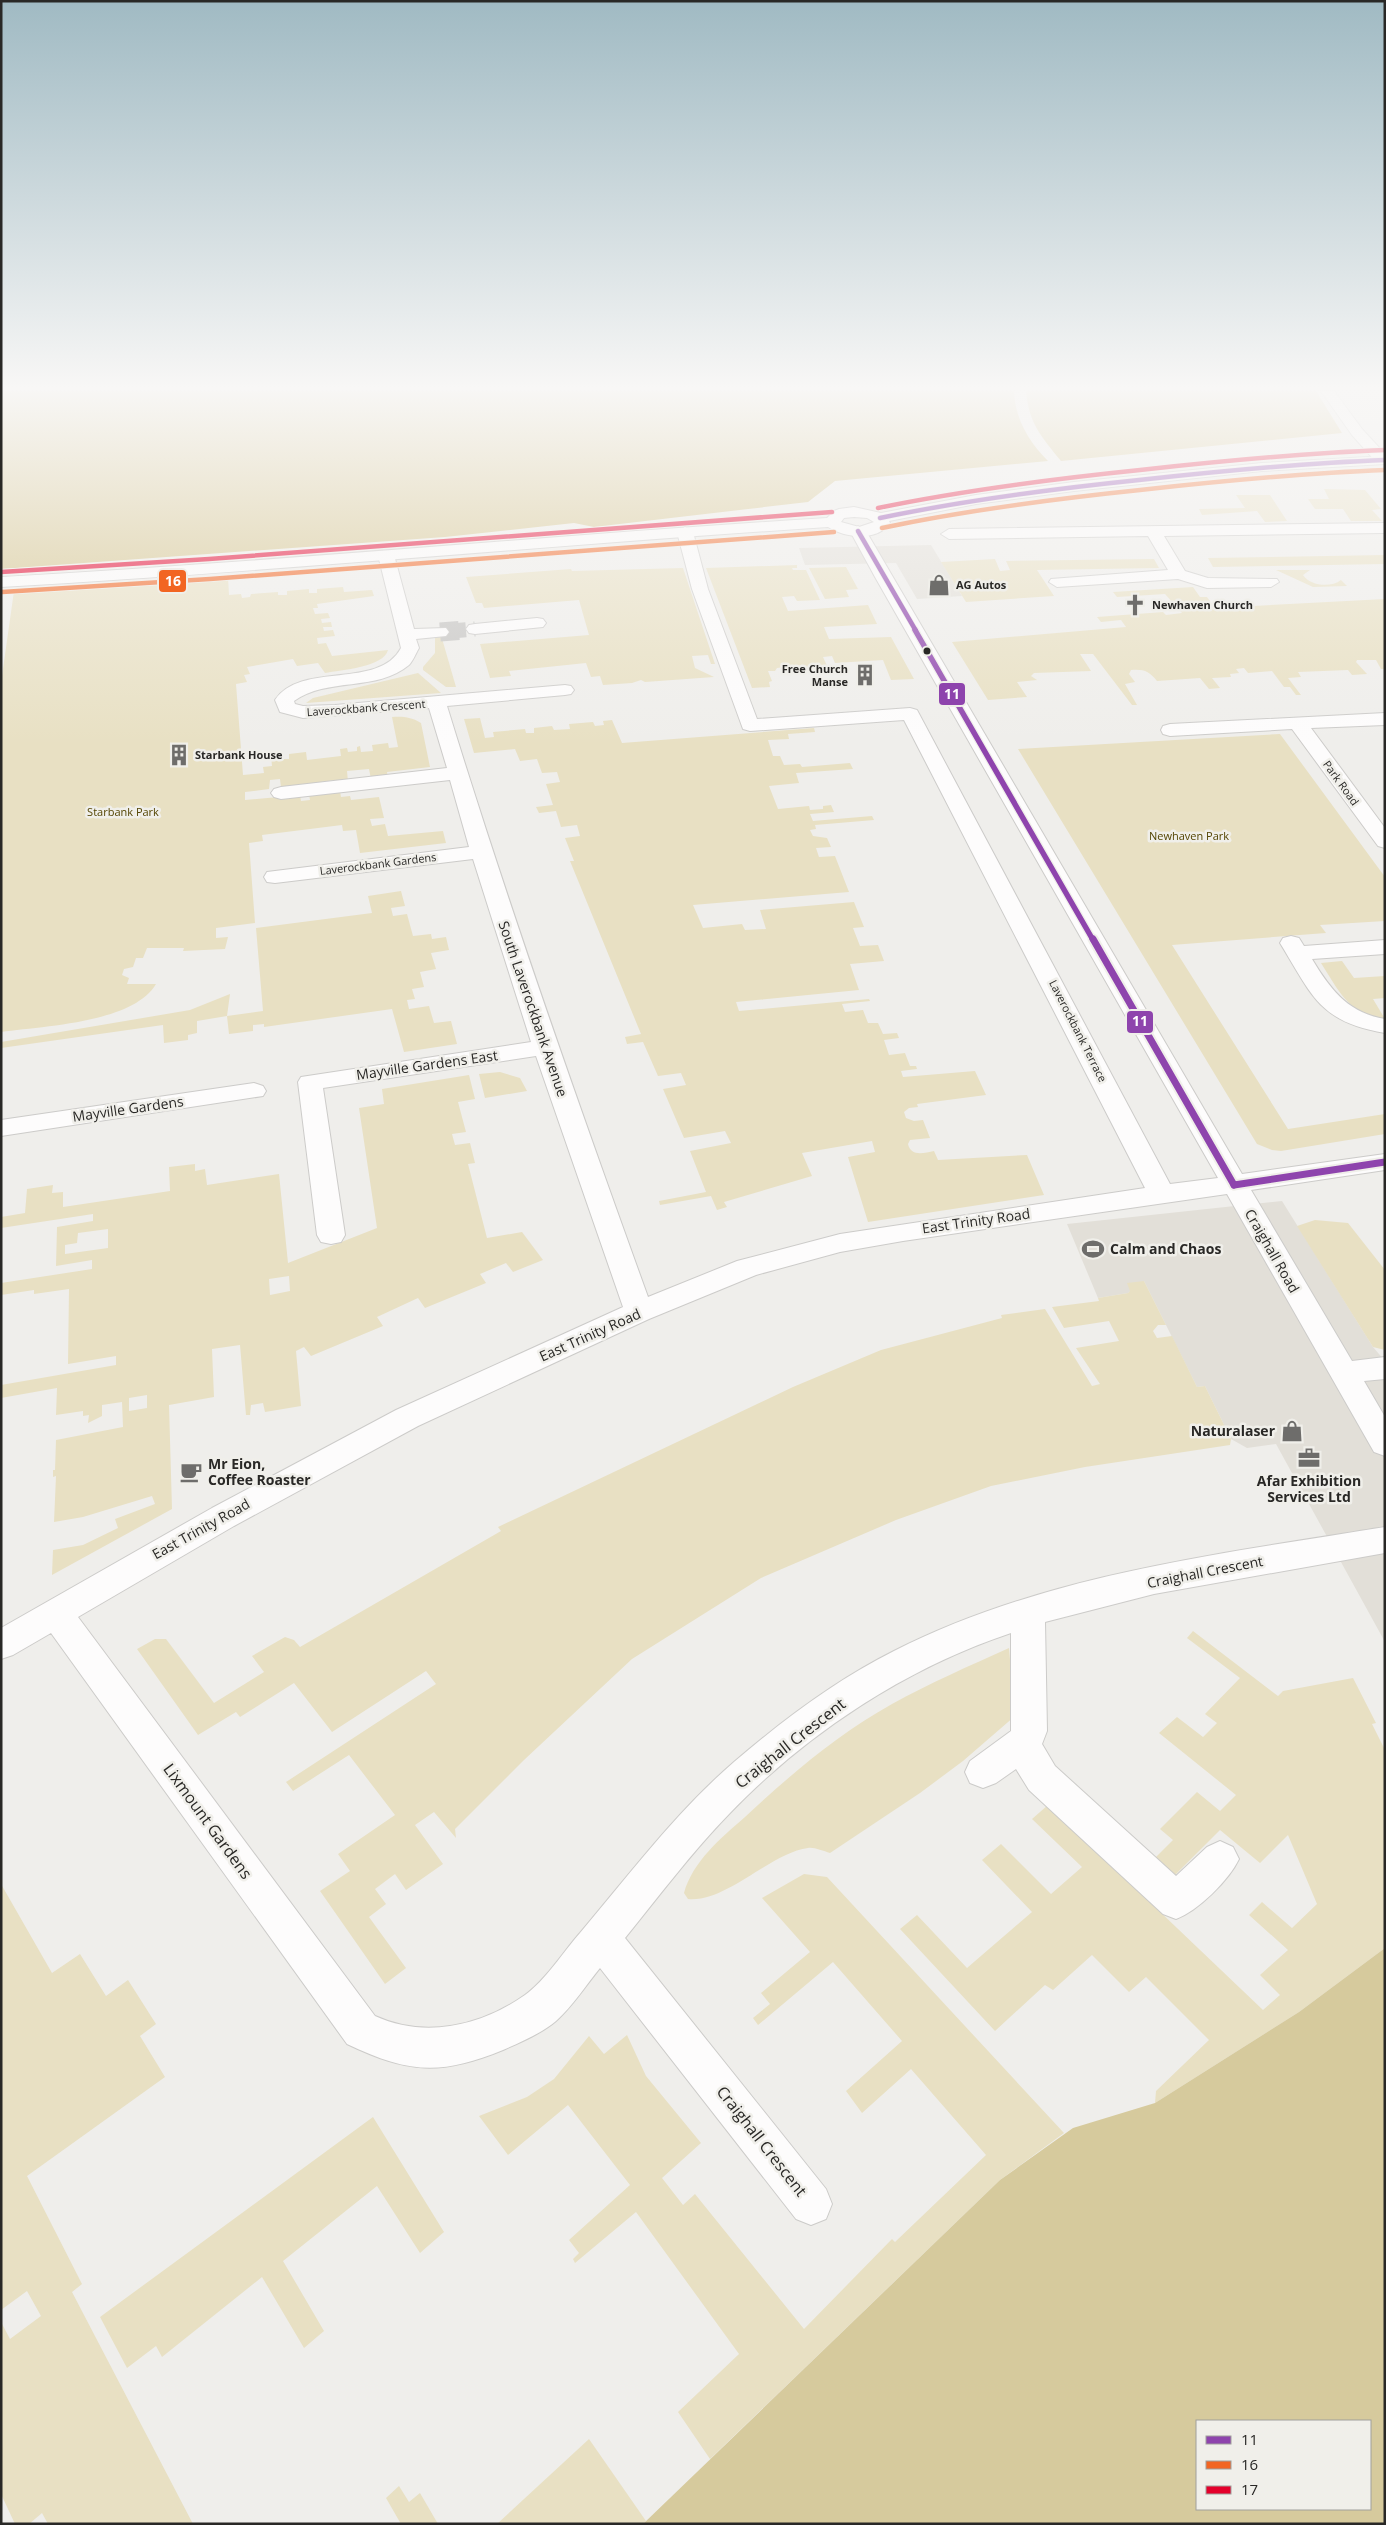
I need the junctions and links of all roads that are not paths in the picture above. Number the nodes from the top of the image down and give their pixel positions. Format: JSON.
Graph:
{"nodes":[{"id":1,"x":923,"y":509,"type":"edge"},
{"id":2,"x":880,"y":518,"type":"junction"},
{"id":3,"x":833,"y":522,"type":"junction"},
{"id":4,"x":1385,"y":528,"type":"edge"},
{"id":5,"x":858,"y":531,"type":"junction"},
{"id":6,"x":1153,"y":531,"type":"junction"},
{"id":7,"x":685,"y":532,"type":"junction"},
{"id":8,"x":949,"y":534,"type":"dead end"},
{"id":9,"x":386,"y":555,"type":"junction"},
{"id":10,"x":1180,"y":574,"type":"junction"},
{"id":11,"x":1,"y":582,"type":"edge"},
{"id":12,"x":1057,"y":582,"type":"dead end"},
{"id":13,"x":1272,"y":582,"type":"dead end"},
{"id":14,"x":537,"y":623,"type":"dead end"},
{"id":15,"x":475,"y":628,"type":"tunnel mouth"},
{"id":16,"x":440,"y":632,"type":"tunnel mouth"},
{"id":17,"x":408,"y":642,"type":"junction"},
{"id":18,"x":565,"y":690,"type":"dead end"},
{"id":19,"x":437,"y":703,"type":"junction"},
{"id":20,"x":1385,"y":719,"type":"edge"},
{"id":21,"x":1297,"y":723,"type":"junction"},
{"id":22,"x":1170,"y":730,"type":"dead end"},
{"id":23,"x":458,"y":773,"type":"junction"},
{"id":24,"x":281,"y":793,"type":"dead end"},
{"id":25,"x":1381,"y":833,"type":"edge"},
{"id":26,"x":481,"y":852,"type":"junction"},
{"id":27,"x":275,"y":877,"type":"dead end"},
{"id":28,"x":1385,"y":947,"type":"edge"},
{"id":29,"x":1385,"y":1026,"type":"edge"},
{"id":30,"x":545,"y":1047,"type":"junction"},
{"id":31,"x":254,"y":1090,"type":"dead end"},
{"id":32,"x":1,"y":1128,"type":"edge"},
{"id":33,"x":1385,"y":1162,"type":"edge"},
{"id":34,"x":1234,"y":1185,"type":"junction"},
{"id":35,"x":1162,"y":1195,"type":"junction"},
{"id":36,"x":331,"y":1235,"type":"dead end"},
{"id":37,"x":639,"y":1312,"type":"junction"},
{"id":38,"x":1385,"y":1368,"type":"edge"},
{"id":39,"x":1343,"y":1373,"type":"junction"},
{"id":40,"x":1385,"y":1444,"type":"edge"},
{"id":41,"x":1385,"y":1540,"type":"edge"},
{"id":42,"x":55,"y":1612,"type":"junction"},
{"id":43,"x":1028,"y":1614,"type":"junction"},
{"id":44,"x":1,"y":1645,"type":"edge"},
{"id":45,"x":1024,"y":1744,"type":"junction"},
{"id":46,"x":983,"y":1772,"type":"dead end"},
{"id":47,"x":1220,"y":1859,"type":"dead end"},
{"id":48,"x":600,"y":1938,"type":"junction"},
{"id":49,"x":362,"y":2030,"type":"joint"},
{"id":50,"x":811,"y":2204,"type":"dead end"}],
"edges":[{"from":1,"to":2,"type":"street"},
{"from":2,"to":3,"type":"street"},
{"from":2,"to":5,"type":"street"},
{"from":3,"to":5,"type":"street"},
{"from":3,"to":7,"type":"street"},
{"from":4,"to":6,"type":"street"},
{"from":5,"to":34,"type":"street","name":"Craighall Road"},
{"from":6,"to":8,"type":"street"},
{"from":6,"to":10,"type":"street"},
{"from":7,"to":9,"type":"street"},
{"from":7,"to":35,"type":"street","name":"Laverockbank Terrace"},
{"from":9,"to":11,"type":"street"},
{"from":9,"to":17,"type":"street"},
{"from":10,"to":12,"type":"street"},
{"from":10,"to":13,"type":"street"},
{"from":14,"to":15,"type":"street"},
{"from":16,"to":17,"type":"street"},
{"from":17,"to":19,"type":"street","name":"Laverockbank Crescent"},
{"from":18,"to":19,"type":"street","name":"Laverockbank Crescent"},
{"from":19,"to":23,"type":"street","name":"South Laverockbank Avenue"},
{"from":20,"to":21,"type":"street"},
{"from":21,"to":22,"type":"street"},
{"from":21,"to":25,"type":"street","name":"Park Road"},
{"from":23,"to":24,"type":"street"},
{"from":23,"to":26,"type":"street","name":"South Laverockbank Avenue"},
{"from":26,"to":27,"type":"street","name":"Laverockbank Gardens"},
{"from":26,"to":30,"type":"street","name":"South Laverockbank Avenue"},
{"from":28,"to":29,"type":"street"},
{"from":30,"to":36,"type":"street","name":"Mayville Gardens East"},
{"from":30,"to":37,"type":"street","name":"South Laverockbank Avenue"},
{"from":31,"to":32,"type":"street","name":"Mayville Gardens"},
{"from":33,"to":34,"type":"street","name":"East Trinity Road"},
{"from":34,"to":35,"type":"street","name":"East Trinity Road"},
{"from":34,"to":39,"type":"street","name":"Craighall Road"},
{"from":35,"to":37,"type":"street","name":"East Trinity Road"},
{"from":37,"to":42,"type":"street","name":"East Trinity Road"},
{"from":38,"to":39,"type":"street"},
{"from":39,"to":40,"type":"street","name":"Craighall Road"},
{"from":41,"to":43,"type":"street","name":"Craighall Crescent"},
{"from":42,"to":44,"type":"street","name":"East Trinity Road"},
{"from":42,"to":49,"type":"street","name":"Lixmount Gardens"},
{"from":43,"to":45,"type":"street"},
{"from":43,"to":48,"type":"street","name":"Craighall Crescent"},
{"from":45,"to":46,"type":"street"},
{"from":45,"to":47,"type":"street"},
{"from":48,"to":49,"type":"street","name":"Craighall Crescent"},
{"from":48,"to":50,"type":"street","name":"Craighall Crescent"}]}
